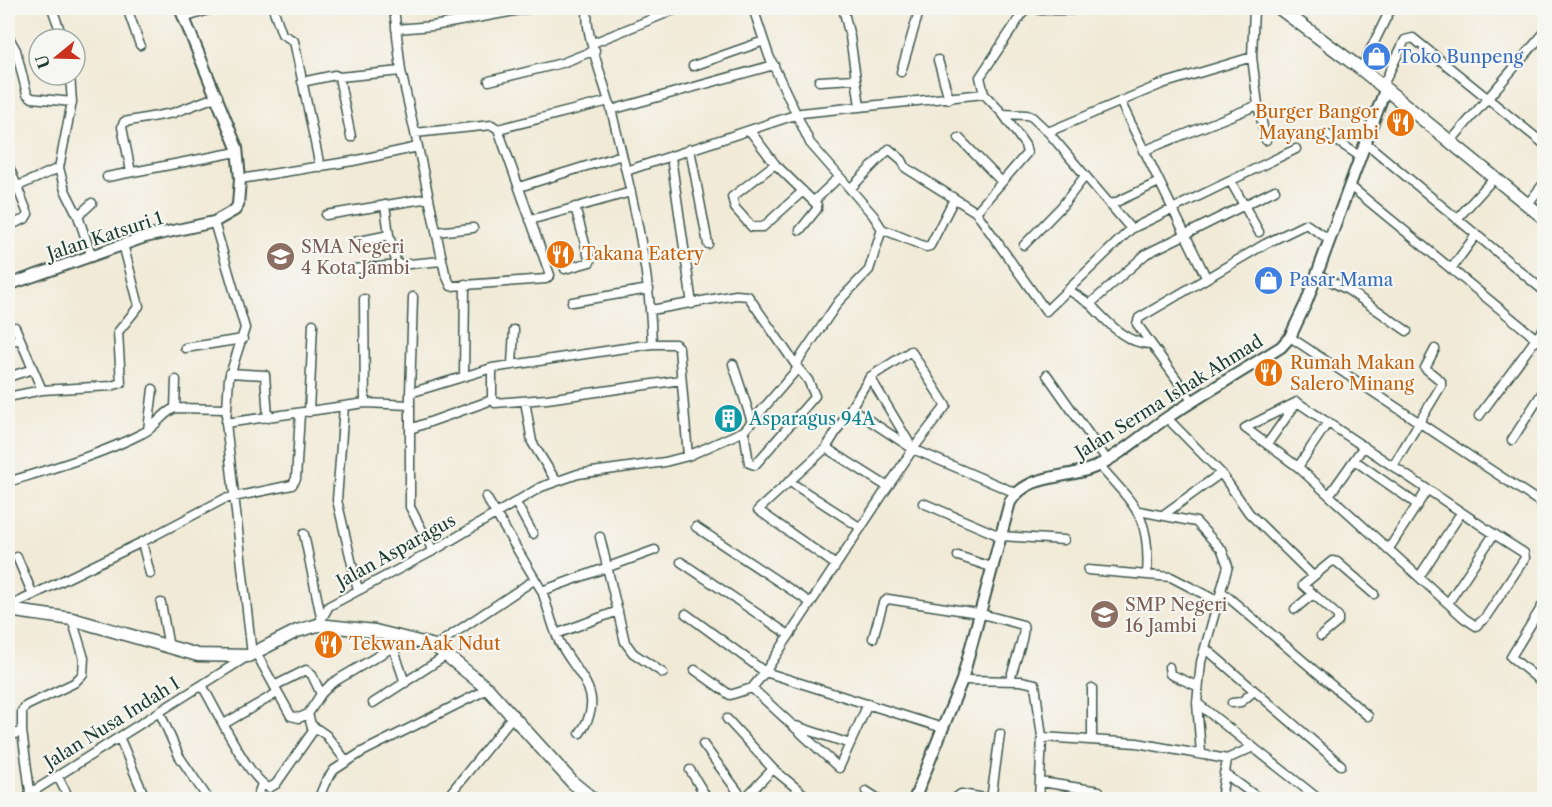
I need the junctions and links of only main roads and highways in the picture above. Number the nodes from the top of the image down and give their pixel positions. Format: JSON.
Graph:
{"nodes":[{"id":1,"x":1040,"y":8,"type":"edge"},
{"id":2,"x":1072,"y":8,"type":"edge"},
{"id":3,"x":1279,"y":8,"type":"edge"},
{"id":4,"x":1545,"y":218,"type":"edge"},
{"id":5,"x":8,"y":609,"type":"edge"},
{"id":6,"x":594,"y":800,"type":"edge"}],
"edges":[{"from":1,"to":2,"type":"main road"},
{"from":3,"to":4,"type":"main road"},
{"from":5,"to":6,"type":"main road"}]}
